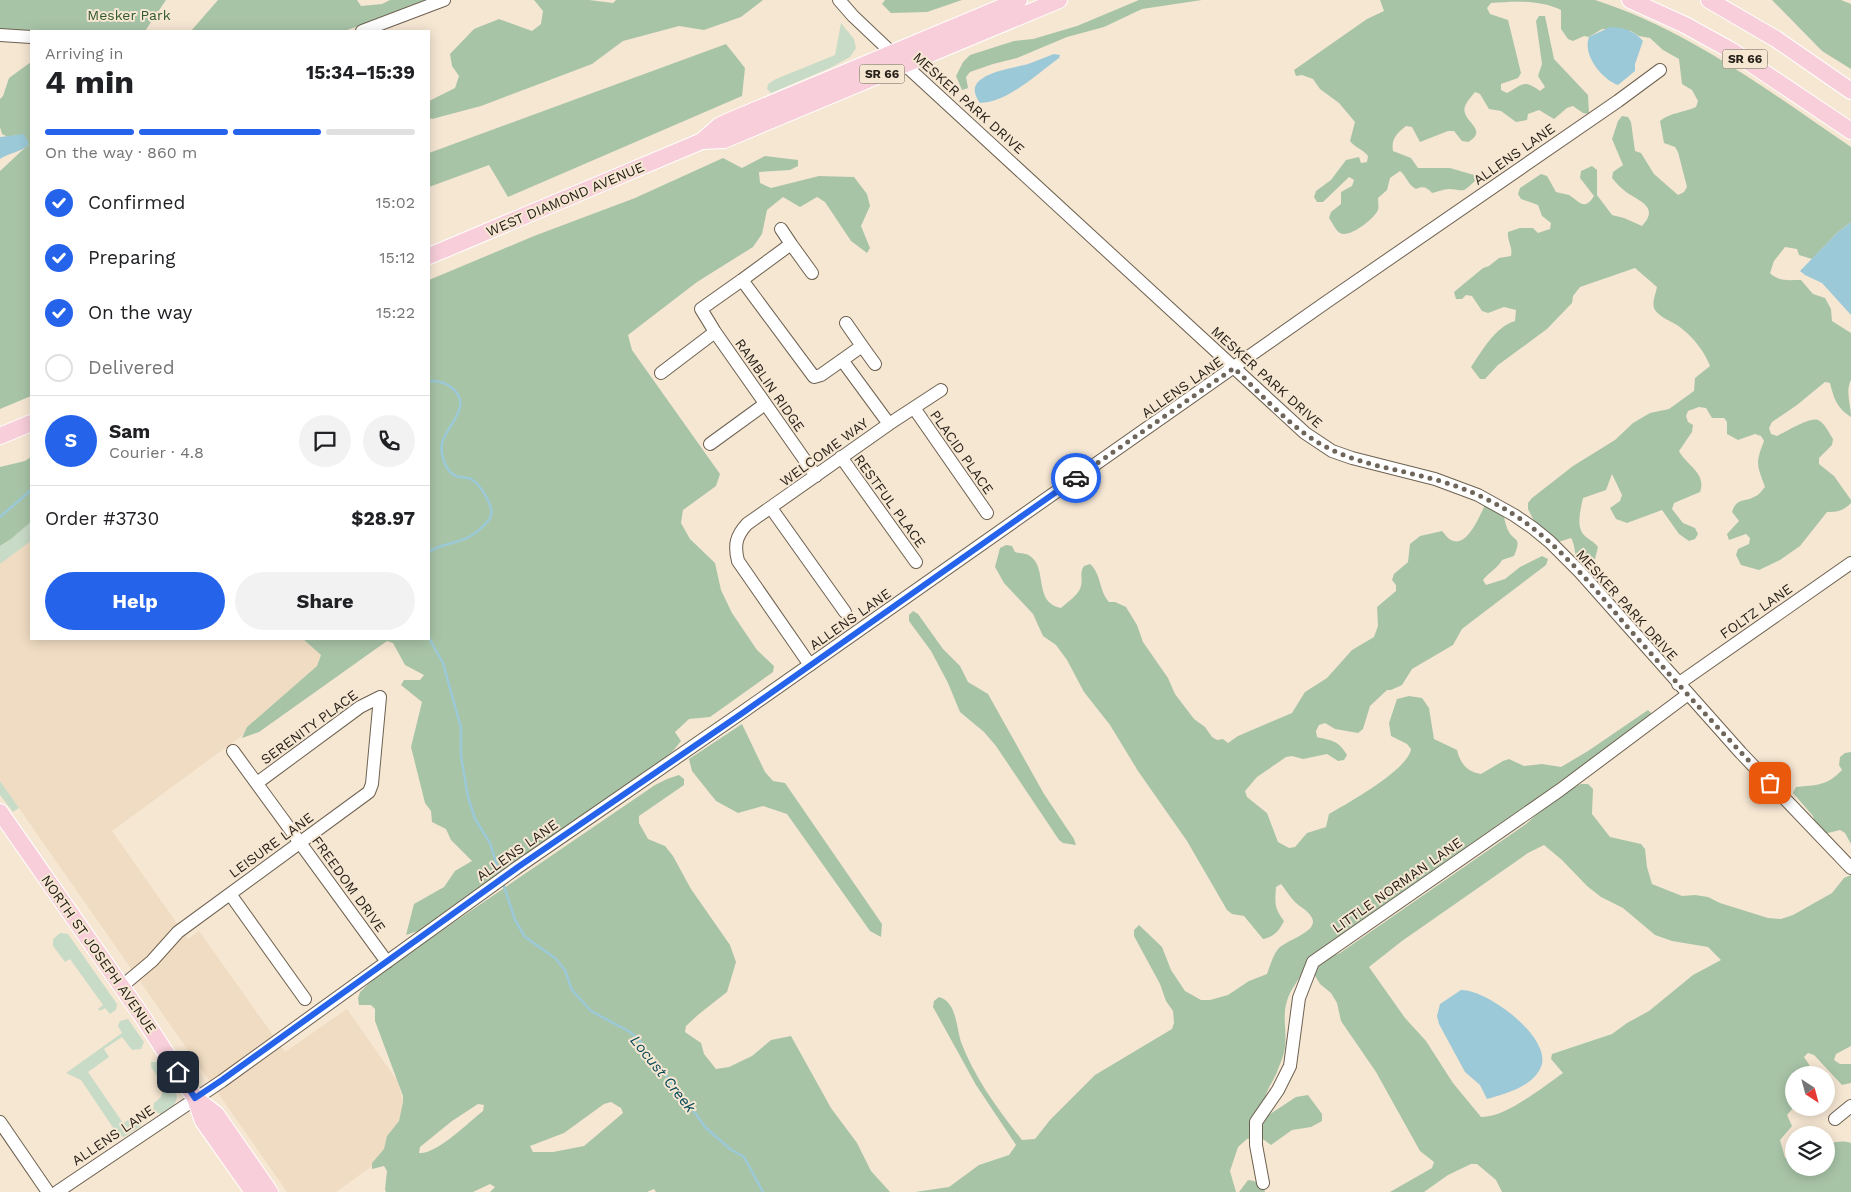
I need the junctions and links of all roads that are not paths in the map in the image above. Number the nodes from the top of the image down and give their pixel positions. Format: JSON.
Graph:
{"nodes":[{"id":1,"x":444,"y":0,"type":"edge"},
{"id":2,"x":839,"y":0,"type":"edge"},
{"id":3,"x":1019,"y":0,"type":"edge"},
{"id":4,"x":1059,"y":0,"type":"edge"},
{"id":5,"x":1630,"y":0,"type":"edge"},
{"id":6,"x":1709,"y":0,"type":"edge"},
{"id":7,"x":365,"y":30,"type":"edge"},
{"id":8,"x":0,"y":35,"type":"edge"},
{"id":9,"x":30,"y":37,"type":"edge"},
{"id":10,"x":892,"y":53,"type":"junction"},
{"id":11,"x":905,"y":65,"type":"junction"},
{"id":12,"x":1660,"y":70,"type":"dead end"},
{"id":13,"x":1851,"y":91,"type":"edge"},
{"id":14,"x":1851,"y":131,"type":"edge"},
{"id":15,"x":702,"y":141,"type":"junction"},
{"id":16,"x":781,"y":229,"type":"dead end"},
{"id":17,"x":791,"y":244,"type":"junction"},
{"id":18,"x":430,"y":256,"type":"edge"},
{"id":19,"x":812,"y":273,"type":"dead end"},
{"id":20,"x":742,"y":280,"type":"junction"},
{"id":21,"x":846,"y":323,"type":"dead end"},
{"id":22,"x":716,"y":332,"type":"junction"},
{"id":23,"x":862,"y":346,"type":"junction"},
{"id":24,"x":842,"y":360,"type":"junction"},
{"id":25,"x":875,"y":364,"type":"dead end"},
{"id":26,"x":1234,"y":368,"type":"junction"},
{"id":27,"x":661,"y":373,"type":"dead end"},
{"id":28,"x":941,"y":390,"type":"dead end"},
{"id":29,"x":765,"y":404,"type":"junction"},
{"id":30,"x":914,"y":408,"type":"junction"},
{"id":31,"x":30,"y":423,"type":"edge"},
{"id":32,"x":889,"y":424,"type":"junction"},
{"id":33,"x":0,"y":436,"type":"edge"},
{"id":34,"x":710,"y":444,"type":"dead end"},
{"id":35,"x":840,"y":457,"type":"junction"},
{"id":36,"x":816,"y":476,"type":"junction"},
{"id":37,"x":771,"y":508,"type":"junction"},
{"id":38,"x":987,"y":513,"type":"dead end"},
{"id":39,"x":916,"y":562,"type":"dead end"},
{"id":40,"x":1851,"y":563,"type":"edge"},
{"id":41,"x":845,"y":612,"type":"dead end"},
{"id":42,"x":810,"y":665,"type":"junction"},
{"id":43,"x":1678,"y":684,"type":"junction"},
{"id":44,"x":1687,"y":695,"type":"junction"},
{"id":45,"x":380,"y":697,"type":"joint"},
{"id":46,"x":233,"y":751,"type":"dead end"},
{"id":47,"x":257,"y":783,"type":"junction"},
{"id":48,"x":0,"y":812,"type":"edge"},
{"id":49,"x":300,"y":842,"type":"junction"},
{"id":50,"x":1851,"y":868,"type":"edge"},
{"id":51,"x":230,"y":894,"type":"junction"},
{"id":52,"x":387,"y":962,"type":"junction"},
{"id":53,"x":121,"y":987,"type":"junction"},
{"id":54,"x":305,"y":999,"type":"dead end"},
{"id":55,"x":195,"y":1098,"type":"junction"},
{"id":56,"x":1851,"y":1106,"type":"edge"},
{"id":57,"x":1834,"y":1119,"type":"dead end"},
{"id":58,"x":0,"y":1122,"type":"edge"},
{"id":59,"x":1263,"y":1183,"type":"dead end"},
{"id":60,"x":48,"y":1192,"type":"edge"},
{"id":61,"x":57,"y":1192,"type":"edge"},
{"id":62,"x":252,"y":1192,"type":"edge"},
{"id":63,"x":270,"y":1192,"type":"edge"}],
"edges":[{"from":1,"to":7,"type":"street"},
{"from":2,"to":10,"type":"street","name":"MESKER PARK DRIVE"},
{"from":3,"to":10,"type":"main road","name":"WEST DIAMOND AVENUE","number":"SR 66"},
{"from":4,"to":11,"type":"main road","name":"WEST DIAMOND AVENUE","number":"SR 66"},
{"from":5,"to":14,"type":"main road","number":"SR 66"},
{"from":6,"to":13,"type":"main road","number":"SR 66"},
{"from":8,"to":9,"type":"street"},
{"from":10,"to":11,"type":"street","name":"MESKER PARK DRIVE"},
{"from":10,"to":15,"type":"main road","name":"WEST DIAMOND AVENUE","number":"SR 66"},
{"from":11,"to":15,"type":"main road","name":"WEST DIAMOND AVENUE","number":"SR 66"},
{"from":11,"to":26,"type":"street","name":"MESKER PARK DRIVE"},
{"from":12,"to":26,"type":"street","name":"ALLENS LANE"},
{"from":15,"to":18,"type":"main road","name":"WEST DIAMOND AVENUE","number":"SR 66"},
{"from":16,"to":17,"type":"street"},
{"from":17,"to":19,"type":"street"},
{"from":17,"to":20,"type":"street"},
{"from":20,"to":22,"type":"street","name":"RAMBLIN RIDGE"},
{"from":20,"to":24,"type":"street"},
{"from":21,"to":23,"type":"street"},
{"from":22,"to":27,"type":"street"},
{"from":22,"to":29,"type":"street","name":"RAMBLIN RIDGE"},
{"from":23,"to":24,"type":"street"},
{"from":23,"to":25,"type":"street"},
{"from":24,"to":32,"type":"street"},
{"from":26,"to":42,"type":"street","name":"ALLENS LANE"},
{"from":26,"to":43,"type":"street","name":"MESKER PARK DRIVE"},
{"from":28,"to":30,"type":"street","name":"WELCOME WAY"},
{"from":29,"to":34,"type":"street"},
{"from":29,"to":36,"type":"street","name":"RAMBLIN RIDGE"},
{"from":30,"to":32,"type":"street","name":"WELCOME WAY"},
{"from":30,"to":38,"type":"street","name":"PLACID PLACE"},
{"from":31,"to":33,"type":"main road"},
{"from":32,"to":35,"type":"street","name":"WELCOME WAY"},
{"from":35,"to":36,"type":"street","name":"WELCOME WAY"},
{"from":35,"to":39,"type":"street","name":"RESTFUL PLACE"},
{"from":36,"to":37,"type":"street","name":"WELCOME WAY"},
{"from":37,"to":41,"type":"street"},
{"from":37,"to":42,"type":"street","name":"WELCOME WAY"},
{"from":40,"to":43,"type":"street","name":"FOLTZ LANE"},
{"from":42,"to":52,"type":"street","name":"ALLENS LANE"},
{"from":43,"to":44,"type":"street","name":"MESKER PARK DRIVE"},
{"from":44,"to":50,"type":"street","name":"MESKER PARK DRIVE"},
{"from":44,"to":59,"type":"street","name":"LITTLE NORMAN LANE"},
{"from":45,"to":47,"type":"street","name":"SERENITY PLACE"},
{"from":45,"to":49,"type":"street","name":"LEISURE LANE"},
{"from":46,"to":47,"type":"street","name":"FREEDOM DRIVE"},
{"from":47,"to":49,"type":"street","name":"FREEDOM DRIVE"},
{"from":48,"to":53,"type":"main road","name":"NORTH ST JOSEPH AVENUE"},
{"from":49,"to":51,"type":"street","name":"LEISURE LANE"},
{"from":49,"to":52,"type":"street","name":"FREEDOM DRIVE"},
{"from":51,"to":53,"type":"street","name":"LEISURE LANE"},
{"from":51,"to":54,"type":"street"},
{"from":52,"to":55,"type":"street","name":"ALLENS LANE"},
{"from":53,"to":55,"type":"main road","name":"NORTH ST JOSEPH AVENUE"},
{"from":55,"to":61,"type":"street","name":"ALLENS LANE"},
{"from":55,"to":62,"type":"main road","name":"NORTH ST JOSEPH AVENUE"},
{"from":55,"to":63,"type":"main road","name":"NORTH ST JOSEPH AVENUE"},
{"from":56,"to":57,"type":"street"},
{"from":58,"to":60,"type":"street"}]}
